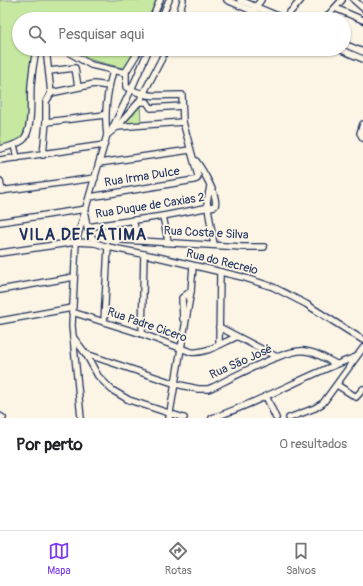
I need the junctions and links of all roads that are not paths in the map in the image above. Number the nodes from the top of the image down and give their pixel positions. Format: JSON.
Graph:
{"nodes":[{"id":1,"x":160,"y":0,"type":"edge"},
{"id":2,"x":169,"y":0,"type":"edge"},
{"id":3,"x":183,"y":0,"type":"edge"},
{"id":4,"x":227,"y":0,"type":"edge"},
{"id":5,"x":260,"y":0,"type":"edge"},
{"id":6,"x":301,"y":0,"type":"edge"},
{"id":7,"x":342,"y":0,"type":"edge"},
{"id":8,"x":354,"y":0,"type":"edge"},
{"id":9,"x":240,"y":1,"type":"edge"},
{"id":10,"x":335,"y":8,"type":"junction"},
{"id":11,"x":363,"y":8,"type":"edge"},
{"id":12,"x":254,"y":9,"type":"junction"},
{"id":13,"x":155,"y":12,"type":"edge"},
{"id":14,"x":164,"y":12,"type":"edge"},
{"id":15,"x":180,"y":12,"type":"edge"},
{"id":16,"x":259,"y":12,"type":"edge"},
{"id":17,"x":263,"y":12,"type":"edge"},
{"id":18,"x":290,"y":12,"type":"edge"},
{"id":19,"x":331,"y":12,"type":"edge"},
{"id":20,"x":344,"y":12,"type":"edge"},
{"id":21,"x":351,"y":15,"type":"edge"},
{"id":22,"x":363,"y":20,"type":"edge"},
{"id":23,"x":351,"y":47,"type":"edge"},
{"id":24,"x":363,"y":52,"type":"edge"},
{"id":25,"x":351,"y":54,"type":"edge"},
{"id":26,"x":35,"y":56,"type":"edge"},
{"id":27,"x":47,"y":56,"type":"edge"},
{"id":28,"x":75,"y":56,"type":"edge"},
{"id":29,"x":136,"y":56,"type":"edge"},
{"id":30,"x":146,"y":56,"type":"edge"},
{"id":31,"x":163,"y":56,"type":"edge"},
{"id":32,"x":363,"y":59,"type":"edge"},
{"id":33,"x":110,"y":70,"type":"junction"},
{"id":34,"x":49,"y":71,"type":"junction"},
{"id":35,"x":125,"y":73,"type":"junction"},
{"id":36,"x":109,"y":86,"type":"junction"},
{"id":37,"x":78,"y":87,"type":"junction"},
{"id":38,"x":131,"y":90,"type":"junction"},
{"id":39,"x":51,"y":93,"type":"junction"},
{"id":40,"x":144,"y":94,"type":"junction"},
{"id":41,"x":139,"y":102,"type":"junction"},
{"id":42,"x":182,"y":106,"type":"junction"},
{"id":43,"x":106,"y":115,"type":"junction"},
{"id":44,"x":46,"y":122,"type":"junction"},
{"id":45,"x":183,"y":122,"type":"junction"},
{"id":46,"x":363,"y":124,"type":"edge"},
{"id":47,"x":117,"y":127,"type":"junction"},
{"id":48,"x":109,"y":134,"type":"junction"},
{"id":49,"x":363,"y":138,"type":"edge"},
{"id":50,"x":14,"y":145,"type":"junction"},
{"id":51,"x":104,"y":145,"type":"junction"},
{"id":52,"x":0,"y":149,"type":"edge"},
{"id":53,"x":190,"y":150,"type":"junction"},
{"id":54,"x":43,"y":155,"type":"junction"},
{"id":55,"x":17,"y":158,"type":"junction"},
{"id":56,"x":193,"y":158,"type":"junction"},
{"id":57,"x":0,"y":160,"type":"edge"},
{"id":58,"x":99,"y":163,"type":"junction"},
{"id":59,"x":95,"y":178,"type":"junction"},
{"id":60,"x":0,"y":181,"type":"edge"},
{"id":61,"x":210,"y":186,"type":"junction"},
{"id":62,"x":1,"y":191,"type":"edge"},
{"id":63,"x":90,"y":197,"type":"junction"},
{"id":64,"x":208,"y":208,"type":"junction"},
{"id":65,"x":85,"y":211,"type":"junction"},
{"id":66,"x":163,"y":216,"type":"junction"},
{"id":67,"x":133,"y":220,"type":"junction"},
{"id":68,"x":0,"y":222,"type":"edge"},
{"id":69,"x":87,"y":227,"type":"junction"},
{"id":70,"x":123,"y":240,"type":"dead end"},
{"id":71,"x":138,"y":240,"type":"junction"},
{"id":72,"x":168,"y":241,"type":"junction"},
{"id":73,"x":76,"y":242,"type":"junction"},
{"id":74,"x":95,"y":242,"type":"junction"},
{"id":75,"x":214,"y":245,"type":"junction"},
{"id":76,"x":108,"y":247,"type":"junction"},
{"id":77,"x":264,"y":247,"type":"dead end"},
{"id":78,"x":0,"y":253,"type":"edge"},
{"id":79,"x":144,"y":254,"type":"junction"},
{"id":80,"x":192,"y":266,"type":"junction"},
{"id":81,"x":220,"y":272,"type":"junction"},
{"id":82,"x":74,"y":277,"type":"junction"},
{"id":83,"x":0,"y":290,"type":"edge"},
{"id":84,"x":72,"y":310,"type":"junction"},
{"id":85,"x":0,"y":321,"type":"edge"},
{"id":86,"x":104,"y":322,"type":"junction"},
{"id":87,"x":219,"y":327,"type":"junction"},
{"id":88,"x":142,"y":334,"type":"junction"},
{"id":89,"x":236,"y":336,"type":"junction"},
{"id":90,"x":73,"y":337,"type":"junction"},
{"id":91,"x":363,"y":340,"type":"edge"},
{"id":92,"x":219,"y":344,"type":"junction"},
{"id":93,"x":363,"y":348,"type":"edge"},
{"id":94,"x":181,"y":349,"type":"junction"},
{"id":95,"x":86,"y":354,"type":"junction"},
{"id":96,"x":277,"y":357,"type":"junction"},
{"id":97,"x":356,"y":357,"type":"junction"},
{"id":98,"x":336,"y":364,"type":"junction"},
{"id":99,"x":176,"y":384,"type":"junction"},
{"id":100,"x":337,"y":385,"type":"junction"},
{"id":101,"x":363,"y":389,"type":"edge"},
{"id":102,"x":266,"y":396,"type":"junction"},
{"id":103,"x":0,"y":416,"type":"edge"},
{"id":104,"x":170,"y":416,"type":"edge"},
{"id":105,"x":3,"y":418,"type":"edge"},
{"id":106,"x":80,"y":418,"type":"edge"},
{"id":107,"x":184,"y":418,"type":"edge"},
{"id":108,"x":212,"y":418,"type":"edge"},
{"id":109,"x":276,"y":418,"type":"edge"},
{"id":110,"x":289,"y":418,"type":"edge"}],
"edges":[{"from":1,"to":13,"type":"street"},
{"from":2,"to":14,"type":"street"},
{"from":3,"to":15,"type":"street"},
{"from":4,"to":9,"type":"street"},
{"from":5,"to":12,"type":"street"},
{"from":6,"to":18,"type":"street"},
{"from":7,"to":10,"type":"street"},
{"from":8,"to":11,"type":"street"},
{"from":9,"to":12,"type":"street"},
{"from":10,"to":19,"type":"street"},
{"from":10,"to":20,"type":"street"},
{"from":12,"to":16,"type":"street"},
{"from":12,"to":17,"type":"street"},
{"from":21,"to":22,"type":"street"},
{"from":23,"to":24,"type":"street"},
{"from":25,"to":32,"type":"street"},
{"from":26,"to":50,"type":"street"},
{"from":27,"to":34,"type":"street"},
{"from":28,"to":33,"type":"street"},
{"from":29,"to":35,"type":"street"},
{"from":30,"to":38,"type":"street"},
{"from":31,"to":40,"type":"street"},
{"from":33,"to":35,"type":"street"},
{"from":33,"to":36,"type":"street"},
{"from":34,"to":37,"type":"street"},
{"from":34,"to":39,"type":"street"},
{"from":35,"to":38,"type":"street"},
{"from":36,"to":37,"type":"street"},
{"from":36,"to":43,"type":"street"},
{"from":37,"to":39,"type":"street"},
{"from":38,"to":40,"type":"street"},
{"from":38,"to":48,"type":"street"},
{"from":39,"to":44,"type":"street"},
{"from":40,"to":41,"type":"street"},
{"from":40,"to":42,"type":"street"},
{"from":41,"to":42,"type":"street"},
{"from":41,"to":47,"type":"street"},
{"from":42,"to":45,"type":"street"},
{"from":43,"to":44,"type":"street"},
{"from":43,"to":48,"type":"street"},
{"from":44,"to":54,"type":"street"},
{"from":45,"to":47,"type":"street"},
{"from":45,"to":53,"type":"street"},
{"from":46,"to":49,"type":"street"},
{"from":47,"to":48,"type":"street"},
{"from":48,"to":51,"type":"street"},
{"from":50,"to":52,"type":"street"},
{"from":50,"to":55,"type":"street"},
{"from":51,"to":54,"type":"street"},
{"from":51,"to":58,"type":"street"},
{"from":53,"to":56,"type":"street"},
{"from":53,"to":58,"type":"street"},
{"from":54,"to":55,"type":"street"},
{"from":55,"to":57,"type":"street"},
{"from":56,"to":61,"type":"street"},
{"from":56,"to":63,"type":"street","name":"Rua Irma Dulce"},
{"from":58,"to":59,"type":"street"},
{"from":59,"to":62,"type":"street"},
{"from":59,"to":63,"type":"street"},
{"from":60,"to":62,"type":"street"},
{"from":61,"to":64,"type":"street"},
{"from":61,"to":64,"type":"street","name":"Rua Duque de Caxias 2"},
{"from":63,"to":65,"type":"street"},
{"from":64,"to":66,"type":"street","name":"Rua Duque de Caxias 2"},
{"from":64,"to":75,"type":"street"},
{"from":65,"to":68,"type":"street"},
{"from":65,"to":69,"type":"street"},
{"from":65,"to":73,"type":"street"},
{"from":66,"to":67,"type":"street","name":"Rua Duque de Caxias 2"},
{"from":66,"to":72,"type":"street"},
{"from":67,"to":69,"type":"street","name":"Rua Duque de Caxias 2"},
{"from":67,"to":71,"type":"street"},
{"from":69,"to":74,"type":"street"},
{"from":70,"to":71,"type":"street","name":"Rua Costa e Silva"},
{"from":71,"to":72,"type":"street","name":"Rua Costa e Silva"},
{"from":72,"to":75,"type":"street","name":"Rua Costa e Silva"},
{"from":73,"to":74,"type":"street"},
{"from":73,"to":78,"type":"street"},
{"from":73,"to":82,"type":"street"},
{"from":74,"to":76,"type":"street","name":"Rua do Recreio"},
{"from":75,"to":77,"type":"street","name":"Rua Costa e Silva"},
{"from":76,"to":79,"type":"street","name":"Rua do Recreio"},
{"from":76,"to":86,"type":"street"},
{"from":79,"to":80,"type":"street","name":"Rua do Recreio"},
{"from":79,"to":88,"type":"street"},
{"from":80,"to":81,"type":"street","name":"Rua do Recreio"},
{"from":80,"to":94,"type":"street"},
{"from":81,"to":87,"type":"street"},
{"from":81,"to":91,"type":"street","name":"Rua do Recreio"},
{"from":82,"to":83,"type":"street"},
{"from":82,"to":84,"type":"street"},
{"from":84,"to":85,"type":"street"},
{"from":84,"to":86,"type":"street","name":"Rua Padre Cicero"},
{"from":84,"to":90,"type":"street"},
{"from":86,"to":88,"type":"street","name":"Rua Padre Cicero"},
{"from":87,"to":89,"type":"street"},
{"from":87,"to":92,"type":"street"},
{"from":88,"to":94,"type":"street","name":"Rua Padre Cicero"},
{"from":89,"to":92,"type":"street","name":"Rua Padre Cicero"},
{"from":89,"to":96,"type":"street"},
{"from":90,"to":95,"type":"street"},
{"from":90,"to":106,"type":"street"},
{"from":92,"to":94,"type":"street","name":"Rua Padre Cicero"},
{"from":93,"to":97,"type":"street"},
{"from":94,"to":99,"type":"street"},
{"from":95,"to":99,"type":"street","name":"Rua São José"},
{"from":95,"to":104,"type":"street"},
{"from":96,"to":98,"type":"street","name":"Rua São José"},
{"from":96,"to":99,"type":"street","name":"Rua São José"},
{"from":97,"to":98,"type":"street"},
{"from":97,"to":100,"type":"street"},
{"from":98,"to":102,"type":"street"},
{"from":99,"to":104,"type":"street"},
{"from":100,"to":101,"type":"street"},
{"from":100,"to":110,"type":"street"},
{"from":102,"to":108,"type":"street"},
{"from":102,"to":109,"type":"street"},
{"from":103,"to":105,"type":"street"},
{"from":104,"to":107,"type":"street"}]}
